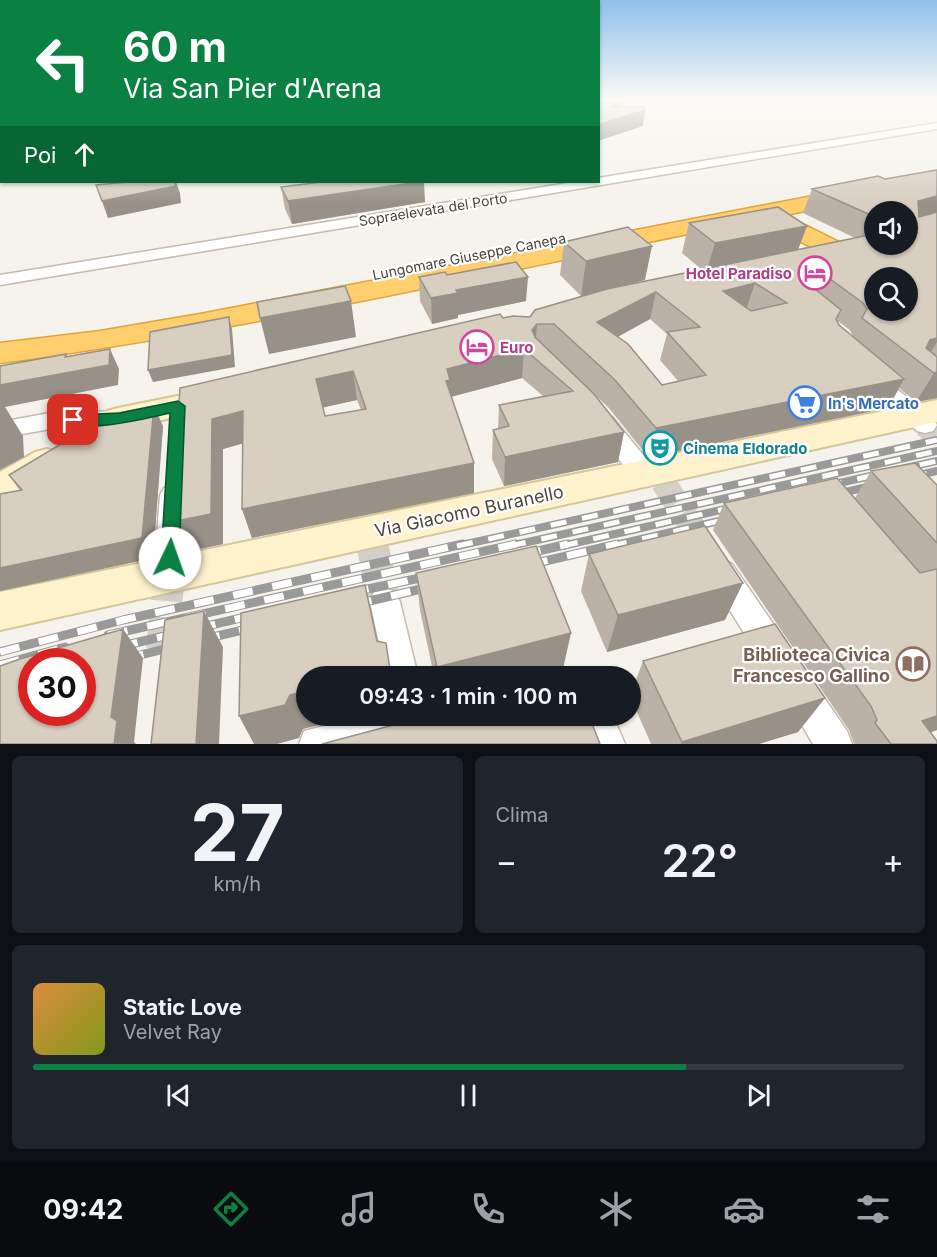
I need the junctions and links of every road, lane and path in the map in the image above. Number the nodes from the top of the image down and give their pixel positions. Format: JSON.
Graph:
{"nodes":[{"id":1,"x":890,"y":134,"type":"edge"},
{"id":2,"x":937,"y":167,"type":"edge"},
{"id":3,"x":937,"y":177,"type":"edge"},
{"id":4,"x":600,"y":181,"type":"edge"},
{"id":5,"x":590,"y":183,"type":"edge"},
{"id":6,"x":864,"y":249,"type":"edge"},
{"id":7,"x":844,"y":254,"type":"junction"},
{"id":8,"x":805,"y":262,"type":"edge"},
{"id":9,"x":482,"y":268,"type":"junction"},
{"id":10,"x":0,"y":280,"type":"edge"},
{"id":11,"x":0,"y":333,"type":"edge"},
{"id":12,"x":0,"y":352,"type":"edge"},
{"id":13,"x":853,"y":363,"type":"edge"},
{"id":14,"x":244,"y":392,"type":"edge"},
{"id":15,"x":591,"y":408,"type":"edge"},
{"id":16,"x":925,"y":417,"type":"edge"},
{"id":17,"x":120,"y":419,"type":"junction"},
{"id":18,"x":0,"y":430,"type":"edge"},
{"id":19,"x":175,"y":470,"type":"edge"},
{"id":20,"x":654,"y":476,"type":"junction"},
{"id":21,"x":0,"y":489,"type":"edge"},
{"id":22,"x":703,"y":544,"type":"tunnel mouth"},
{"id":23,"x":168,"y":575,"type":"junction"},
{"id":24,"x":385,"y":602,"type":"tunnel mouth"},
{"id":25,"x":0,"y":611,"type":"edge"},
{"id":26,"x":400,"y":666,"type":"edge"},
{"id":27,"x":385,"y":726,"type":"edge"},
{"id":28,"x":600,"y":726,"type":"edge"},
{"id":29,"x":317,"y":744,"type":"edge"},
{"id":30,"x":607,"y":744,"type":"edge"},
{"id":31,"x":834,"y":744,"type":"edge"}],
"edges":[{"from":1,"to":4,"type":"street","name":"Sopraelevata del Porto"},
{"from":2,"to":11,"type":"highway","name":"Lungomare Giuseppe Canepa"},
{"from":3,"to":9,"type":"highway","name":"Lungomare Giuseppe Canepa"},
{"from":5,"to":10,"type":"street","name":"Sopraelevata del Porto"},
{"from":6,"to":7,"type":"street"},
{"from":7,"to":8,"type":"street"},
{"from":7,"to":9,"type":"highway"},
{"from":9,"to":12,"type":"highway","name":"Lungomare Giuseppe Canepa"},
{"from":13,"to":16,"type":"street"},
{"from":14,"to":17,"type":"street"},
{"from":15,"to":20,"type":"street"},
{"from":16,"to":20,"type":"street","name":"Via Giacomo Buranello"},
{"from":17,"to":18,"type":"street"},
{"from":17,"to":21,"type":"street"},
{"from":19,"to":23,"type":"street"},
{"from":20,"to":23,"type":"street","name":"Via Giacomo Buranello"},
{"from":22,"to":31,"type":"street"},
{"from":23,"to":25,"type":"street","name":"Via Giacomo Buranello"},
{"from":24,"to":26,"type":"street"},
{"from":27,"to":29,"type":"street"},
{"from":28,"to":30,"type":"street"}]}
